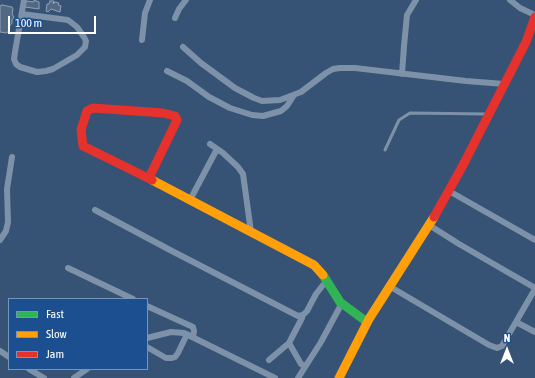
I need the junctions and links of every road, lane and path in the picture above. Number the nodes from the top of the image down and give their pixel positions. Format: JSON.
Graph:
{"nodes":[{"id":1,"x":24,"y":0,"type":"edge"},
{"id":2,"x":150,"y":0,"type":"edge"},
{"id":3,"x":186,"y":0,"type":"edge"},
{"id":4,"x":416,"y":0,"type":"edge"},
{"id":5,"x":510,"y":0,"type":"edge"},
{"id":6,"x":22,"y":14,"type":"junction"},
{"id":7,"x":535,"y":16,"type":"edge"},
{"id":8,"x":175,"y":18,"type":"dead end"},
{"id":9,"x":142,"y":40,"type":"dead end"},
{"id":10,"x":183,"y":47,"type":"dead end"},
{"id":11,"x":167,"y":71,"type":"dead end"},
{"id":12,"x":402,"y":74,"type":"junction"},
{"id":13,"x":504,"y":84,"type":"junction"},
{"id":14,"x":294,"y":95,"type":"junction"},
{"id":15,"x":488,"y":114,"type":"junction"},
{"id":16,"x":210,"y":144,"type":"dead end"},
{"id":17,"x":217,"y":149,"type":"junction"},
{"id":18,"x":385,"y":150,"type":"dead end"},
{"id":19,"x":12,"y":157,"type":"dead end"},
{"id":20,"x":149,"y":178,"type":"junction"},
{"id":21,"x":449,"y":191,"type":"junction"},
{"id":22,"x":190,"y":200,"type":"junction"},
{"id":23,"x":95,"y":210,"type":"dead end"},
{"id":24,"x":429,"y":225,"type":"junction"},
{"id":25,"x":251,"y":232,"type":"junction"},
{"id":26,"x":0,"y":240,"type":"edge"},
{"id":27,"x":535,"y":240,"type":"edge"},
{"id":28,"x":68,"y":268,"type":"dead end"},
{"id":29,"x":327,"y":280,"type":"junction"},
{"id":30,"x":389,"y":286,"type":"junction"},
{"id":31,"x":535,"y":288,"type":"edge"},
{"id":32,"x":131,"y":298,"type":"edge"},
{"id":33,"x":342,"y":303,"type":"junction"},
{"id":34,"x":148,"y":306,"type":"edge"},
{"id":35,"x":302,"y":318,"type":"dead end"},
{"id":36,"x":367,"y":322,"type":"junction"},
{"id":37,"x":516,"y":322,"type":"junction"},
{"id":38,"x":535,"y":332,"type":"edge"},
{"id":39,"x":187,"y":334,"type":"junction"},
{"id":40,"x":193,"y":337,"type":"junction"},
{"id":41,"x":148,"y":338,"type":"edge"},
{"id":42,"x":289,"y":343,"type":"junction"},
{"id":43,"x":148,"y":349,"type":"edge"},
{"id":44,"x":269,"y":360,"type":"dead end"},
{"id":45,"x":305,"y":366,"type":"junction"},
{"id":46,"x":31,"y":370,"type":"edge"},
{"id":47,"x":86,"y":370,"type":"edge"},
{"id":48,"x":44,"y":378,"type":"edge"},
{"id":49,"x":74,"y":378,"type":"edge"},
{"id":50,"x":275,"y":378,"type":"edge"},
{"id":51,"x":298,"y":378,"type":"edge"},
{"id":52,"x":339,"y":378,"type":"edge"}],
"edges":[{"from":1,"to":6,"type":"street"},
{"from":2,"to":9,"type":"street"},
{"from":3,"to":8,"type":"street"},
{"from":4,"to":12,"type":"street"},
{"from":5,"to":7,"type":"street"},
{"from":6,"to":6,"type":"street"},
{"from":7,"to":13,"type":"street"},
{"from":10,"to":14,"type":"street"},
{"from":11,"to":14,"type":"street"},
{"from":12,"to":13,"type":"street"},
{"from":12,"to":14,"type":"street"},
{"from":13,"to":15,"type":"street"},
{"from":15,"to":18,"type":"lane"},
{"from":15,"to":21,"type":"street"},
{"from":16,"to":17,"type":"street"},
{"from":17,"to":22,"type":"street"},
{"from":17,"to":25,"type":"street"},
{"from":19,"to":26,"type":"street"},
{"from":20,"to":20,"type":"street"},
{"from":20,"to":22,"type":"street"},
{"from":21,"to":24,"type":"street"},
{"from":21,"to":27,"type":"street"},
{"from":22,"to":25,"type":"street"},
{"from":23,"to":29,"type":"street"},
{"from":24,"to":30,"type":"street"},
{"from":24,"to":31,"type":"street"},
{"from":25,"to":29,"type":"street"},
{"from":28,"to":32,"type":"street"},
{"from":29,"to":33,"type":"street"},
{"from":30,"to":36,"type":"street"},
{"from":30,"to":37,"type":"street"},
{"from":31,"to":37,"type":"street"},
{"from":33,"to":36,"type":"street"},
{"from":33,"to":45,"type":"street"},
{"from":34,"to":40,"type":"street"},
{"from":35,"to":42,"type":"street"},
{"from":36,"to":52,"type":"street"},
{"from":37,"to":38,"type":"street"},
{"from":39,"to":40,"type":"street"},
{"from":39,"to":41,"type":"street"},
{"from":39,"to":43,"type":"street"},
{"from":40,"to":50,"type":"street"},
{"from":42,"to":44,"type":"street"},
{"from":42,"to":45,"type":"street"},
{"from":45,"to":51,"type":"street"},
{"from":46,"to":48,"type":"street"},
{"from":47,"to":49,"type":"street"}]}
